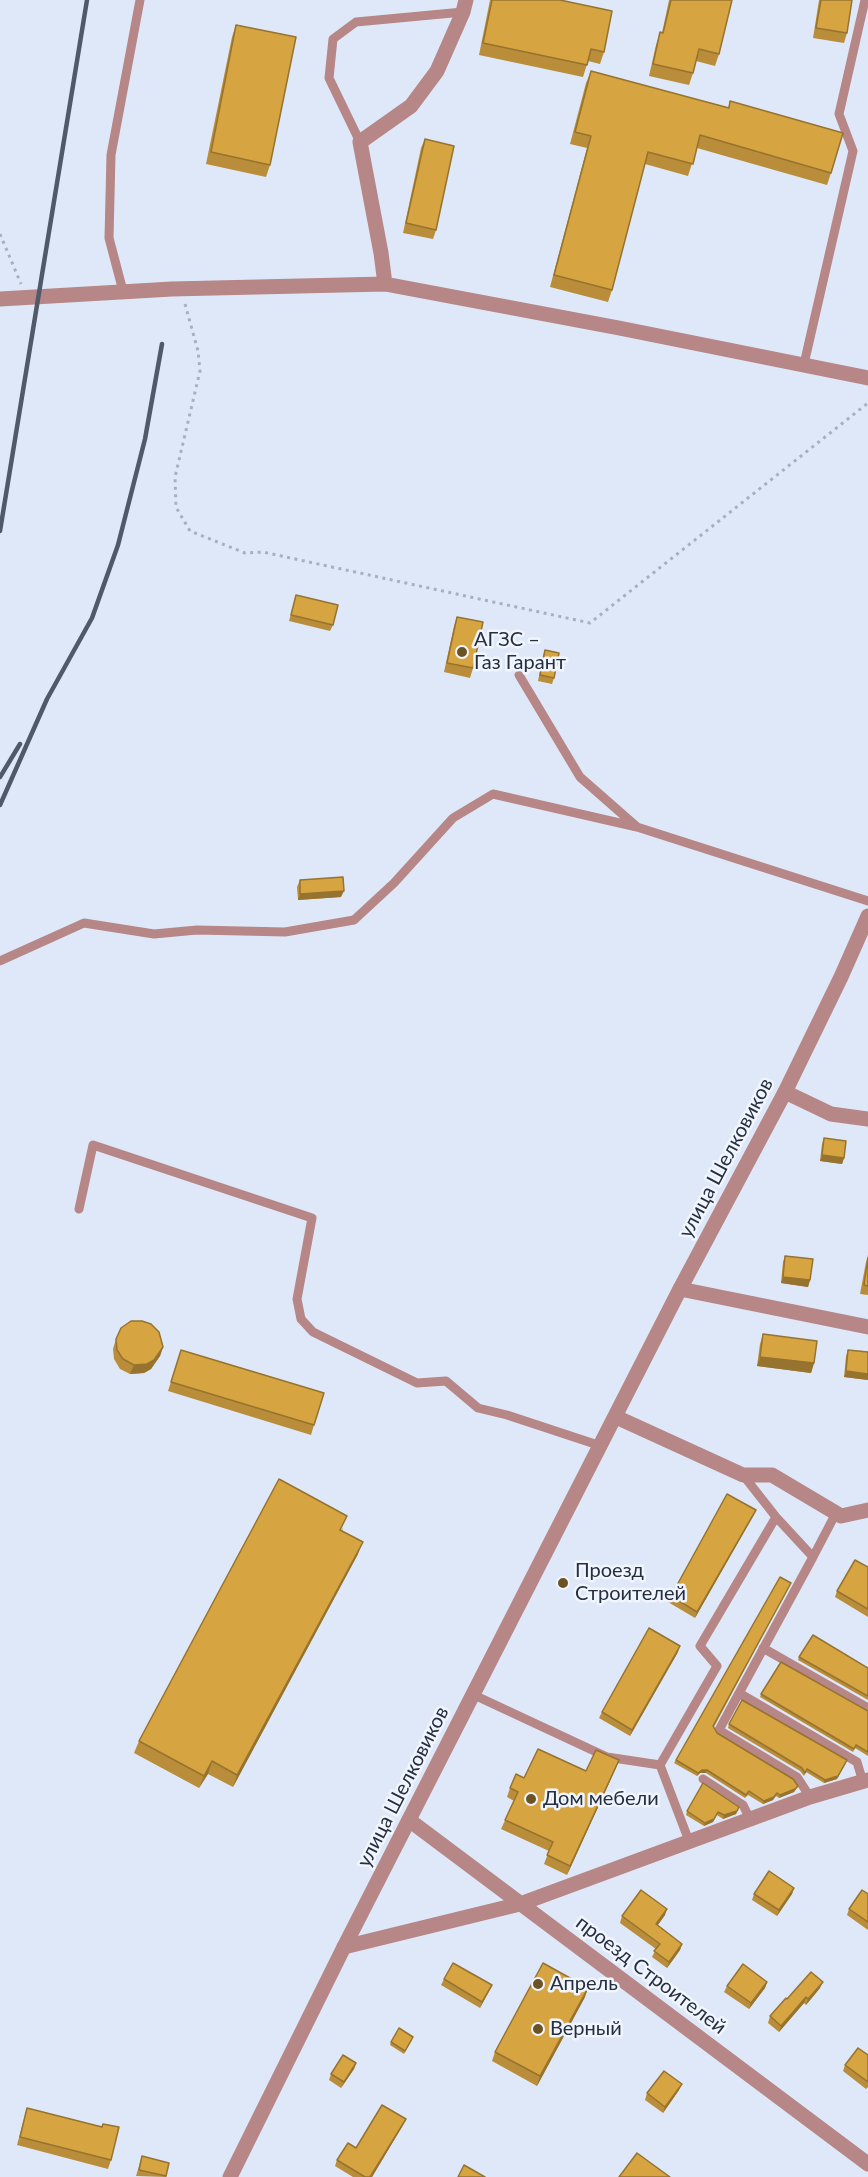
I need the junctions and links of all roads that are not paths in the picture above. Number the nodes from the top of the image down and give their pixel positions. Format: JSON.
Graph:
{"nodes":[{"id":1,"x":140,"y":0,"type":"edge"},
{"id":2,"x":865,"y":0,"type":"edge"},
{"id":3,"x":464,"y":6,"type":"edge"},
{"id":4,"x":360,"y":142,"type":"junction"},
{"id":5,"x":385,"y":284,"type":"junction"},
{"id":6,"x":123,"y":291,"type":"junction"},
{"id":7,"x":0,"y":299,"type":"edge"},
{"id":8,"x":804,"y":364,"type":"junction"},
{"id":9,"x":868,"y":378,"type":"edge"},
{"id":10,"x":519,"y":675,"type":"dead end"},
{"id":11,"x":637,"y":827,"type":"junction"},
{"id":12,"x":868,"y":901,"type":"edge"},
{"id":13,"x":868,"y":916,"type":"edge"},
{"id":14,"x":0,"y":961,"type":"edge"},
{"id":15,"x":785,"y":1092,"type":"junction"},
{"id":16,"x":868,"y":1119,"type":"edge"},
{"id":17,"x":79,"y":1209,"type":"dead end"},
{"id":18,"x":680,"y":1289,"type":"junction"},
{"id":19,"x":868,"y":1327,"type":"edge"},
{"id":20,"x":616,"y":1417,"type":"junction"},
{"id":21,"x":601,"y":1446,"type":"junction"},
{"id":22,"x":742,"y":1475,"type":"junction"},
{"id":23,"x":868,"y":1510,"type":"edge"},
{"id":24,"x":836,"y":1513,"type":"junction"},
{"id":25,"x":776,"y":1517,"type":"junction"},
{"id":26,"x":813,"y":1557,"type":"junction"},
{"id":27,"x":763,"y":1648,"type":"junction"},
{"id":28,"x":739,"y":1693,"type":"junction"},
{"id":29,"x":474,"y":1695,"type":"junction"},
{"id":30,"x":868,"y":1707,"type":"edge"},
{"id":31,"x":660,"y":1766,"type":"junction"},
{"id":32,"x":703,"y":1779,"type":"dead end"},
{"id":33,"x":866,"y":1781,"type":"edge"},
{"id":34,"x":810,"y":1797,"type":"junction"},
{"id":35,"x":750,"y":1819,"type":"junction"},
{"id":36,"x":410,"y":1820,"type":"junction"},
{"id":37,"x":689,"y":1841,"type":"junction"},
{"id":38,"x":520,"y":1904,"type":"junction"},
{"id":39,"x":344,"y":1947,"type":"junction"},
{"id":40,"x":868,"y":2164,"type":"edge"},
{"id":41,"x":230,"y":2177,"type":"edge"}],
"edges":[{"from":1,"to":6,"type":"lane"},
{"from":2,"to":8,"type":"lane"},
{"from":3,"to":4,"type":"street"},
{"from":3,"to":4,"type":"lane"},
{"from":4,"to":5,"type":"street"},
{"from":5,"to":6,"type":"street"},
{"from":5,"to":8,"type":"street"},
{"from":6,"to":7,"type":"street"},
{"from":8,"to":9,"type":"street"},
{"from":10,"to":11,"type":"lane"},
{"from":11,"to":12,"type":"lane"},
{"from":11,"to":14,"type":"lane"},
{"from":13,"to":15,"type":"street","name":"улица Шелковиков"},
{"from":15,"to":16,"type":"street"},
{"from":15,"to":18,"type":"street","name":"улица Шелковиков"},
{"from":17,"to":21,"type":"lane"},
{"from":18,"to":19,"type":"street"},
{"from":18,"to":20,"type":"street","name":"улица Шелковиков"},
{"from":20,"to":21,"type":"street","name":"улица Шелковиков"},
{"from":20,"to":22,"type":"street"},
{"from":21,"to":29,"type":"street","name":"улица Шелковиков"},
{"from":22,"to":24,"type":"street"},
{"from":22,"to":25,"type":"lane"},
{"from":23,"to":24,"type":"street"},
{"from":24,"to":26,"type":"lane"},
{"from":25,"to":26,"type":"lane"},
{"from":25,"to":31,"type":"lane"},
{"from":26,"to":27,"type":"lane"},
{"from":27,"to":28,"type":"lane"},
{"from":27,"to":30,"type":"lane"},
{"from":28,"to":33,"type":"lane"},
{"from":28,"to":34,"type":"lane"},
{"from":29,"to":31,"type":"lane"},
{"from":29,"to":36,"type":"street","name":"улица Шелковиков"},
{"from":31,"to":37,"type":"lane"},
{"from":32,"to":35,"type":"lane"},
{"from":33,"to":34,"type":"street"},
{"from":34,"to":35,"type":"street"},
{"from":35,"to":37,"type":"street"},
{"from":36,"to":38,"type":"street","name":"проезд Строителей"},
{"from":36,"to":39,"type":"street","name":"улица Шелковиков"},
{"from":37,"to":38,"type":"street"},
{"from":38,"to":39,"type":"street"},
{"from":38,"to":40,"type":"street","name":"проезд Строителей"},
{"from":39,"to":41,"type":"street","name":"улица Шелковиков"}]}
